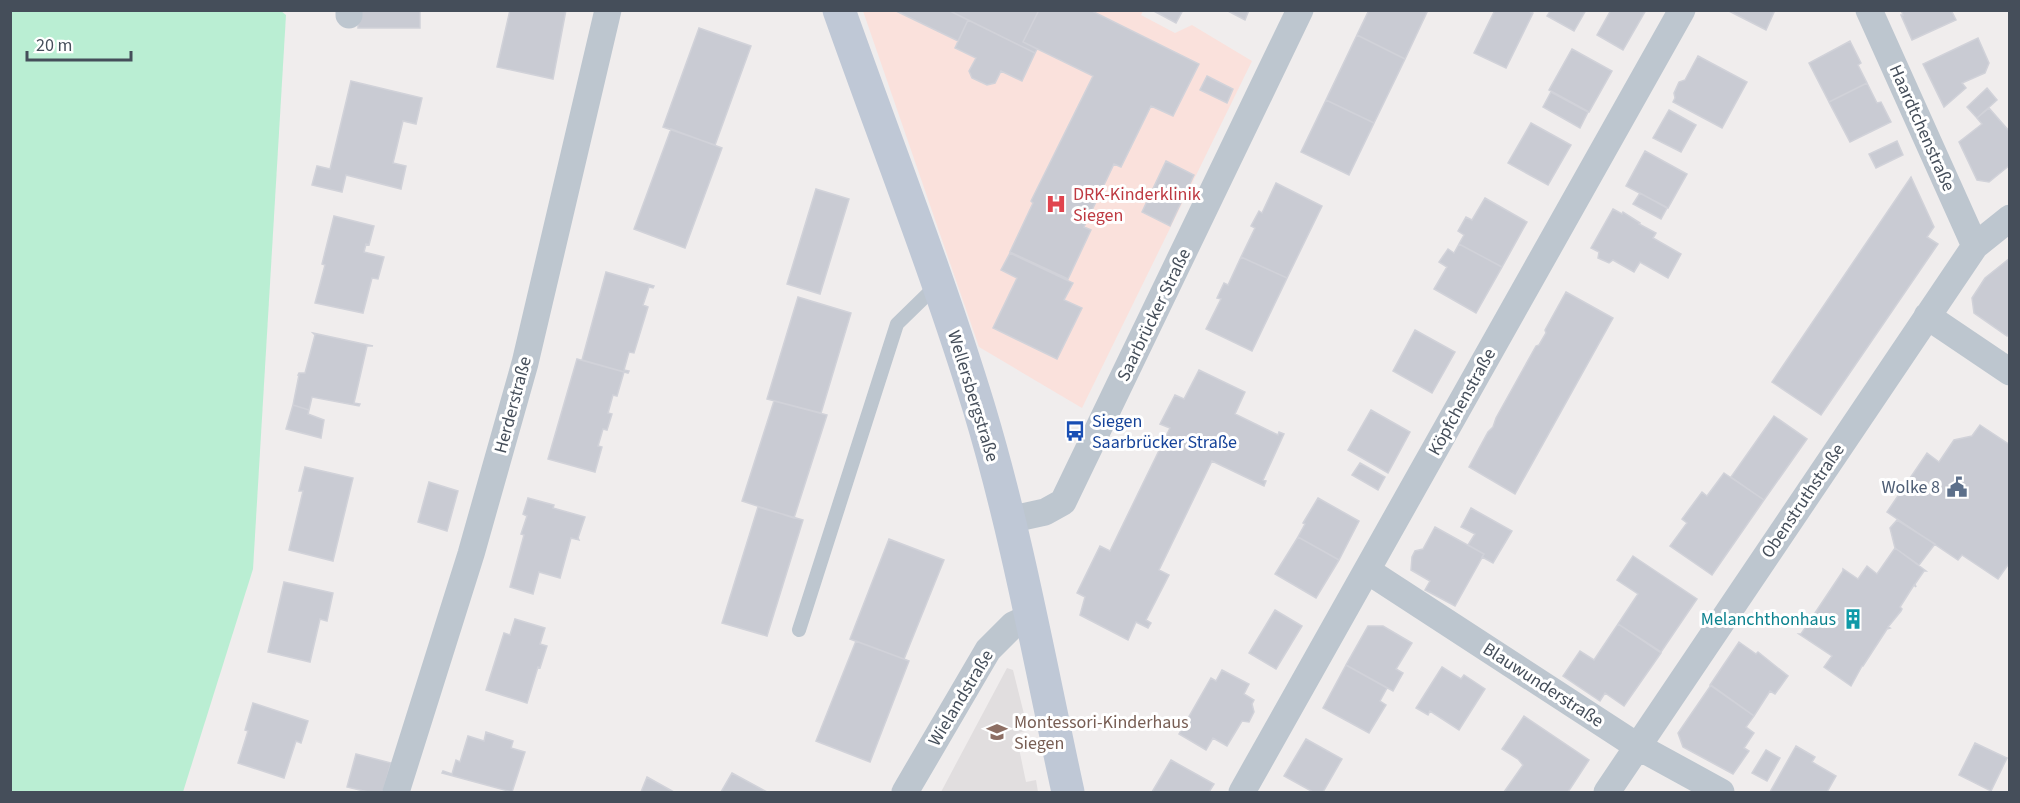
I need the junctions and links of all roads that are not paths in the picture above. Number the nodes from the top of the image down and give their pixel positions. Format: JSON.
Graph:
{"nodes":[{"id":1,"x":608,"y":10,"type":"edge"},
{"id":2,"x":839,"y":10,"type":"edge"},
{"id":3,"x":1300,"y":10,"type":"edge"},
{"id":4,"x":1682,"y":10,"type":"edge"},
{"id":5,"x":1869,"y":10,"type":"edge"},
{"id":6,"x":2010,"y":218,"type":"edge"},
{"id":7,"x":1975,"y":246,"type":"junction"},
{"id":8,"x":937,"y":285,"type":"junction"},
{"id":9,"x":1927,"y":316,"type":"junction"},
{"id":10,"x":2010,"y":372,"type":"edge"},
{"id":11,"x":1009,"y":520,"type":"junction"},
{"id":12,"x":1368,"y":571,"type":"junction"},
{"id":13,"x":1030,"y":617,"type":"junction"},
{"id":14,"x":799,"y":630,"type":"dead end"},
{"id":15,"x":1636,"y":746,"type":"junction"},
{"id":16,"x":396,"y":792,"type":"edge"},
{"id":17,"x":905,"y":792,"type":"edge"},
{"id":18,"x":1068,"y":792,"type":"edge"},
{"id":19,"x":1242,"y":792,"type":"edge"},
{"id":20,"x":1607,"y":792,"type":"edge"},
{"id":21,"x":1721,"y":792,"type":"edge"}],
"edges":[{"from":1,"to":16,"type":"street","name":"Herderstraße"},
{"from":2,"to":8,"type":"street","name":"Wellersbergstraße"},
{"from":3,"to":11,"type":"street","name":"Saarbrücker Straße"},
{"from":4,"to":12,"type":"street","name":"Köpfchenstraße"},
{"from":5,"to":7,"type":"street","name":"Haardtchenstraße"},
{"from":6,"to":7,"type":"street","name":"Obenstruthstraße"},
{"from":7,"to":9,"type":"street","name":"Obenstruthstraße"},
{"from":8,"to":11,"type":"street","name":"Wellersbergstraße"},
{"from":8,"to":14,"type":"lane"},
{"from":9,"to":10,"type":"street"},
{"from":9,"to":15,"type":"street","name":"Obenstruthstraße"},
{"from":11,"to":13,"type":"street","name":"Wellersbergstraße"},
{"from":12,"to":15,"type":"street","name":"Blauwunderstraße"},
{"from":12,"to":19,"type":"street","name":"Köpfchenstraße"},
{"from":13,"to":17,"type":"street","name":"Wielandstraße"},
{"from":13,"to":18,"type":"street","name":"Wellersbergstraße"},
{"from":15,"to":20,"type":"street","name":"Obenstruthstraße"},
{"from":15,"to":21,"type":"street","name":"Blauwunderstraße"}]}
